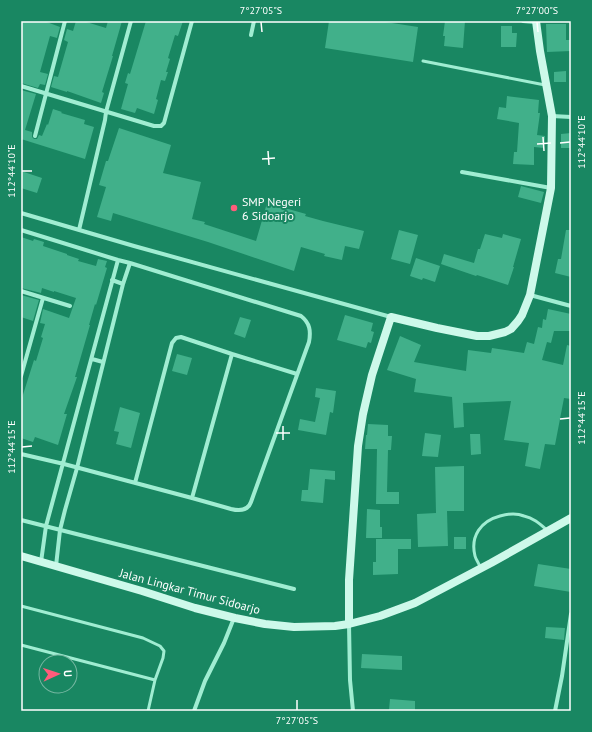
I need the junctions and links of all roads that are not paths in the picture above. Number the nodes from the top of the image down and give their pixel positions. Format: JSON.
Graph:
{"nodes":[{"id":1,"x":65,"y":21,"type":"edge"},
{"id":2,"x":131,"y":21,"type":"edge"},
{"id":3,"x":192,"y":21,"type":"edge"},
{"id":4,"x":254,"y":21,"type":"edge"},
{"id":5,"x":523,"y":21,"type":"edge"},
{"id":6,"x":536,"y":21,"type":"edge"},
{"id":7,"x":251,"y":35,"type":"dead end"},
{"id":8,"x":423,"y":61,"type":"dead end"},
{"id":9,"x":547,"y":85,"type":"junction"},
{"id":10,"x":21,"y":86,"type":"edge"},
{"id":11,"x":47,"y":93,"type":"junction"},
{"id":12,"x":106,"y":112,"type":"junction"},
{"id":13,"x":552,"y":116,"type":"junction"},
{"id":14,"x":571,"y":117,"type":"edge"},
{"id":15,"x":35,"y":136,"type":"dead end"},
{"id":16,"x":462,"y":172,"type":"dead end"},
{"id":17,"x":552,"y":188,"type":"junction"},
{"id":18,"x":21,"y":213,"type":"edge"},
{"id":19,"x":21,"y":230,"type":"edge"},
{"id":20,"x":79,"y":230,"type":"junction"},
{"id":21,"x":118,"y":260,"type":"junction"},
{"id":22,"x":130,"y":263,"type":"junction"},
{"id":23,"x":112,"y":280,"type":"junction"},
{"id":24,"x":123,"y":284,"type":"junction"},
{"id":25,"x":21,"y":291,"type":"edge"},
{"id":26,"x":530,"y":295,"type":"junction"},
{"id":27,"x":43,"y":298,"type":"junction"},
{"id":28,"x":70,"y":306,"type":"dead end"},
{"id":29,"x":571,"y":306,"type":"edge"},
{"id":30,"x":391,"y":317,"type":"junction"},
{"id":31,"x":232,"y":354,"type":"junction"},
{"id":32,"x":92,"y":359,"type":"junction"},
{"id":33,"x":103,"y":362,"type":"junction"},
{"id":34,"x":297,"y":374,"type":"junction"},
{"id":35,"x":21,"y":376,"type":"edge"},
{"id":36,"x":21,"y":454,"type":"edge"},
{"id":37,"x":64,"y":464,"type":"junction"},
{"id":38,"x":77,"y":468,"type":"junction"},
{"id":39,"x":135,"y":483,"type":"junction"},
{"id":40,"x":192,"y":498,"type":"junction"},
{"id":41,"x":571,"y":518,"type":"edge"},
{"id":42,"x":21,"y":520,"type":"edge"},
{"id":43,"x":46,"y":526,"type":"junction"},
{"id":44,"x":60,"y":530,"type":"junction"},
{"id":45,"x":548,"y":531,"type":"junction"},
{"id":46,"x":21,"y":556,"type":"edge"},
{"id":47,"x":41,"y":562,"type":"junction"},
{"id":48,"x":56,"y":566,"type":"junction"},
{"id":49,"x":481,"y":569,"type":"junction"},
{"id":50,"x":294,"y":589,"type":"dead end"},
{"id":51,"x":21,"y":606,"type":"edge"},
{"id":52,"x":571,"y":614,"type":"edge"},
{"id":53,"x":234,"y":618,"type":"junction"},
{"id":54,"x":349,"y":624,"type":"junction"},
{"id":55,"x":21,"y":645,"type":"edge"},
{"id":56,"x":154,"y":680,"type":"junction"},
{"id":57,"x":147,"y":711,"type":"edge"},
{"id":58,"x":194,"y":711,"type":"edge"},
{"id":59,"x":352,"y":711,"type":"edge"},
{"id":60,"x":555,"y":711,"type":"edge"}],
"edges":[{"from":1,"to":11,"type":"street"},
{"from":2,"to":12,"type":"street"},
{"from":3,"to":12,"type":"street"},
{"from":4,"to":7,"type":"street"},
{"from":5,"to":6,"type":"street"},
{"from":6,"to":9,"type":"street"},
{"from":8,"to":9,"type":"lane"},
{"from":9,"to":13,"type":"street"},
{"from":10,"to":11,"type":"street"},
{"from":11,"to":12,"type":"street"},
{"from":11,"to":15,"type":"street"},
{"from":12,"to":20,"type":"street"},
{"from":13,"to":14,"type":"street"},
{"from":13,"to":17,"type":"street"},
{"from":16,"to":17,"type":"street"},
{"from":17,"to":26,"type":"street"},
{"from":18,"to":20,"type":"street"},
{"from":19,"to":21,"type":"street"},
{"from":20,"to":30,"type":"street"},
{"from":21,"to":22,"type":"street"},
{"from":21,"to":23,"type":"street"},
{"from":22,"to":24,"type":"street"},
{"from":22,"to":34,"type":"street"},
{"from":23,"to":24,"type":"street"},
{"from":23,"to":32,"type":"street"},
{"from":24,"to":33,"type":"street"},
{"from":25,"to":27,"type":"street"},
{"from":26,"to":29,"type":"street"},
{"from":26,"to":30,"type":"street"},
{"from":27,"to":28,"type":"street"},
{"from":27,"to":35,"type":"street"},
{"from":30,"to":54,"type":"street"},
{"from":31,"to":34,"type":"street"},
{"from":31,"to":39,"type":"street"},
{"from":31,"to":40,"type":"street"},
{"from":32,"to":33,"type":"street"},
{"from":32,"to":37,"type":"street"},
{"from":33,"to":38,"type":"street"},
{"from":34,"to":40,"type":"street"},
{"from":36,"to":37,"type":"street"},
{"from":37,"to":38,"type":"street"},
{"from":37,"to":43,"type":"street"},
{"from":38,"to":39,"type":"street"},
{"from":38,"to":44,"type":"street"},
{"from":39,"to":40,"type":"street"},
{"from":41,"to":45,"type":"street","name":"Jalan Lingkar Timur Sidoarjo"},
{"from":42,"to":43,"type":"street"},
{"from":43,"to":44,"type":"street"},
{"from":43,"to":47,"type":"street"},
{"from":44,"to":48,"type":"street"},
{"from":44,"to":50,"type":"street"},
{"from":45,"to":49,"type":"street","name":"Jalan Lingkar Timur Sidoarjo"},
{"from":45,"to":49,"type":"lane"},
{"from":46,"to":47,"type":"street","name":"Jalan Lingkar Timur Sidoarjo"},
{"from":47,"to":48,"type":"street","name":"Jalan Lingkar Timur Sidoarjo"},
{"from":48,"to":53,"type":"street","name":"Jalan Lingkar Timur Sidoarjo"},
{"from":49,"to":54,"type":"street","name":"Jalan Lingkar Timur Sidoarjo"},
{"from":51,"to":56,"type":"lane"},
{"from":52,"to":60,"type":"street"},
{"from":53,"to":54,"type":"street","name":"Jalan Lingkar Timur Sidoarjo"},
{"from":53,"to":58,"type":"street"},
{"from":54,"to":59,"type":"street"},
{"from":55,"to":56,"type":"lane"},
{"from":56,"to":57,"type":"lane"}]}
